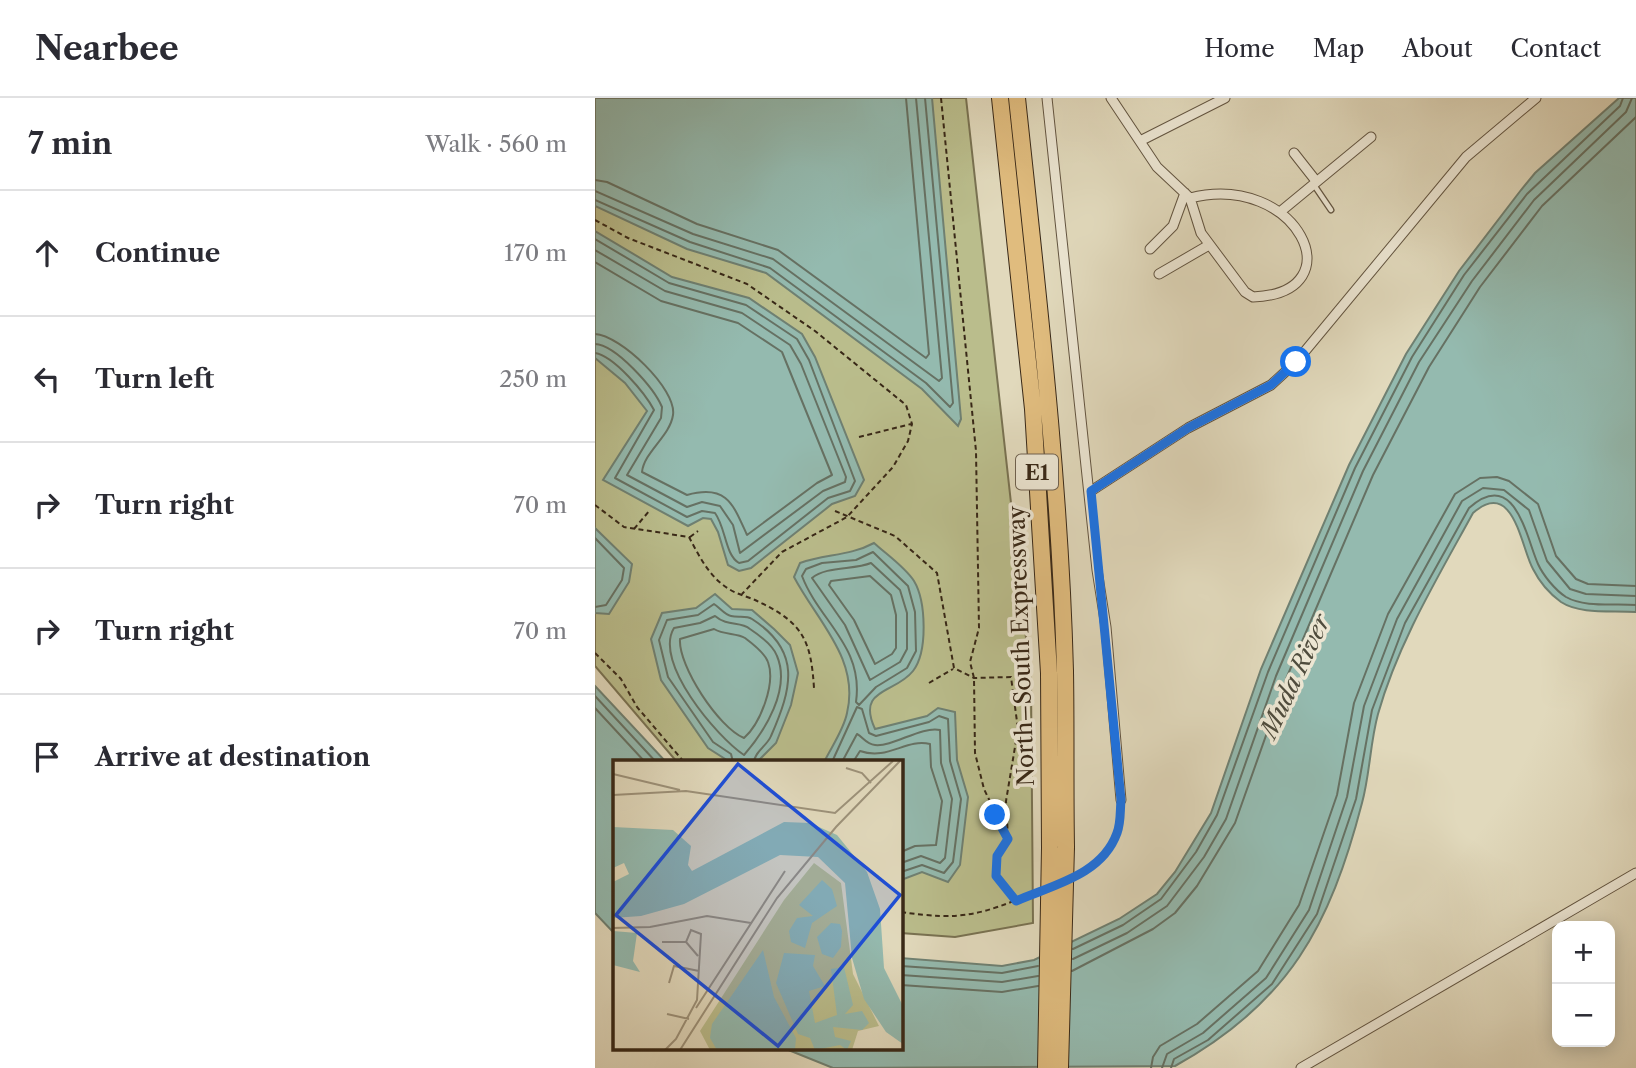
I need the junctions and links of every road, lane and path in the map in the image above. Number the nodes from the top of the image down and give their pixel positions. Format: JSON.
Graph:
{"nodes":[{"id":1,"x":941,"y":98,"type":"edge"},
{"id":2,"x":1000,"y":98,"type":"edge"},
{"id":3,"x":1017,"y":98,"type":"edge"},
{"id":4,"x":1047,"y":98,"type":"edge"},
{"id":5,"x":1111,"y":98,"type":"edge"},
{"id":6,"x":1225,"y":98,"type":"edge"},
{"id":7,"x":1536,"y":98,"type":"edge"},
{"id":8,"x":1371,"y":136,"type":"dead end"},
{"id":9,"x":1140,"y":141,"type":"junction"},
{"id":10,"x":1294,"y":153,"type":"dead end"},
{"id":11,"x":1314,"y":182,"type":"junction"},
{"id":12,"x":1188,"y":196,"type":"junction"},
{"id":13,"x":1331,"y":210,"type":"dead end"},
{"id":14,"x":1280,"y":212,"type":"junction"},
{"id":15,"x":595,"y":219,"type":"edge"},
{"id":16,"x":1209,"y":244,"type":"junction"},
{"id":17,"x":1150,"y":249,"type":"dead end"},
{"id":18,"x":1159,"y":274,"type":"dead end"},
{"id":19,"x":912,"y":424,"type":"junction"},
{"id":20,"x":859,"y":437,"type":"dead end"},
{"id":21,"x":1091,"y":491,"type":"junction"},
{"id":22,"x":595,"y":505,"type":"edge"},
{"id":23,"x":650,"y":510,"type":"dead end"},
{"id":24,"x":835,"y":511,"type":"dead end"},
{"id":25,"x":847,"y":517,"type":"junction"},
{"id":26,"x":633,"y":529,"type":"junction"},
{"id":27,"x":698,"y":531,"type":"dead end"},
{"id":28,"x":689,"y":537,"type":"junction"},
{"id":29,"x":742,"y":594,"type":"junction"},
{"id":30,"x":595,"y":653,"type":"edge"},
{"id":31,"x":954,"y":668,"type":"junction"},
{"id":32,"x":974,"y":678,"type":"junction"},
{"id":33,"x":929,"y":683,"type":"dead end"},
{"id":34,"x":814,"y":688,"type":"dead end"},
{"id":35,"x":682,"y":760,"type":"edge"},
{"id":36,"x":1121,"y":800,"type":"joint"},
{"id":37,"x":1008,"y":839,"type":"junction"},
{"id":38,"x":1058,"y":847,"type":"junction"},
{"id":39,"x":1636,"y":873,"type":"edge"},
{"id":40,"x":1075,"y":876,"type":"dead end"},
{"id":41,"x":1040,"y":891,"type":"dead end"},
{"id":42,"x":1016,"y":901,"type":"junction"},
{"id":43,"x":903,"y":912,"type":"edge"},
{"id":44,"x":1046,"y":1068,"type":"edge"},
{"id":45,"x":1060,"y":1068,"type":"edge"},
{"id":46,"x":1301,"y":1068,"type":"edge"}],
"edges":[{"from":1,"to":32,"type":"path"},
{"from":2,"to":38,"type":"highway","name":"North–South Expressway","number":"E1"},
{"from":3,"to":38,"type":"highway","name":"North–South Expressway","number":"E1"},
{"from":4,"to":21,"type":"street"},
{"from":5,"to":9,"type":"street"},
{"from":6,"to":9,"type":"street"},
{"from":7,"to":21,"type":"street"},
{"from":8,"to":11,"type":"street"},
{"from":9,"to":12,"type":"street"},
{"from":10,"to":11,"type":"street"},
{"from":11,"to":13,"type":"lane"},
{"from":11,"to":14,"type":"street"},
{"from":12,"to":14,"type":"street"},
{"from":12,"to":16,"type":"street"},
{"from":12,"to":17,"type":"street"},
{"from":14,"to":16,"type":"street"},
{"from":15,"to":19,"type":"path"},
{"from":16,"to":18,"type":"street"},
{"from":19,"to":20,"type":"path"},
{"from":19,"to":25,"type":"path"},
{"from":21,"to":36,"type":"street"},
{"from":22,"to":26,"type":"path"},
{"from":23,"to":26,"type":"path"},
{"from":24,"to":25,"type":"path"},
{"from":25,"to":29,"type":"path"},
{"from":25,"to":31,"type":"path"},
{"from":26,"to":28,"type":"path"},
{"from":27,"to":28,"type":"path"},
{"from":28,"to":29,"type":"path"},
{"from":29,"to":34,"type":"path"},
{"from":30,"to":35,"type":"path"},
{"from":31,"to":32,"type":"path"},
{"from":31,"to":33,"type":"path"},
{"from":32,"to":37,"type":"path"},
{"from":32,"to":37,"type":"path"},
{"from":36,"to":40,"type":"path"},
{"from":37,"to":42,"type":"path"},
{"from":38,"to":44,"type":"highway","name":"North–South Expressway","number":"E1","bridge":true},
{"from":38,"to":45,"type":"highway","name":"North–South Expressway","number":"E1","bridge":true},
{"from":39,"to":46,"type":"street"},
{"from":41,"to":42,"type":"path"},
{"from":42,"to":43,"type":"path"}]}
